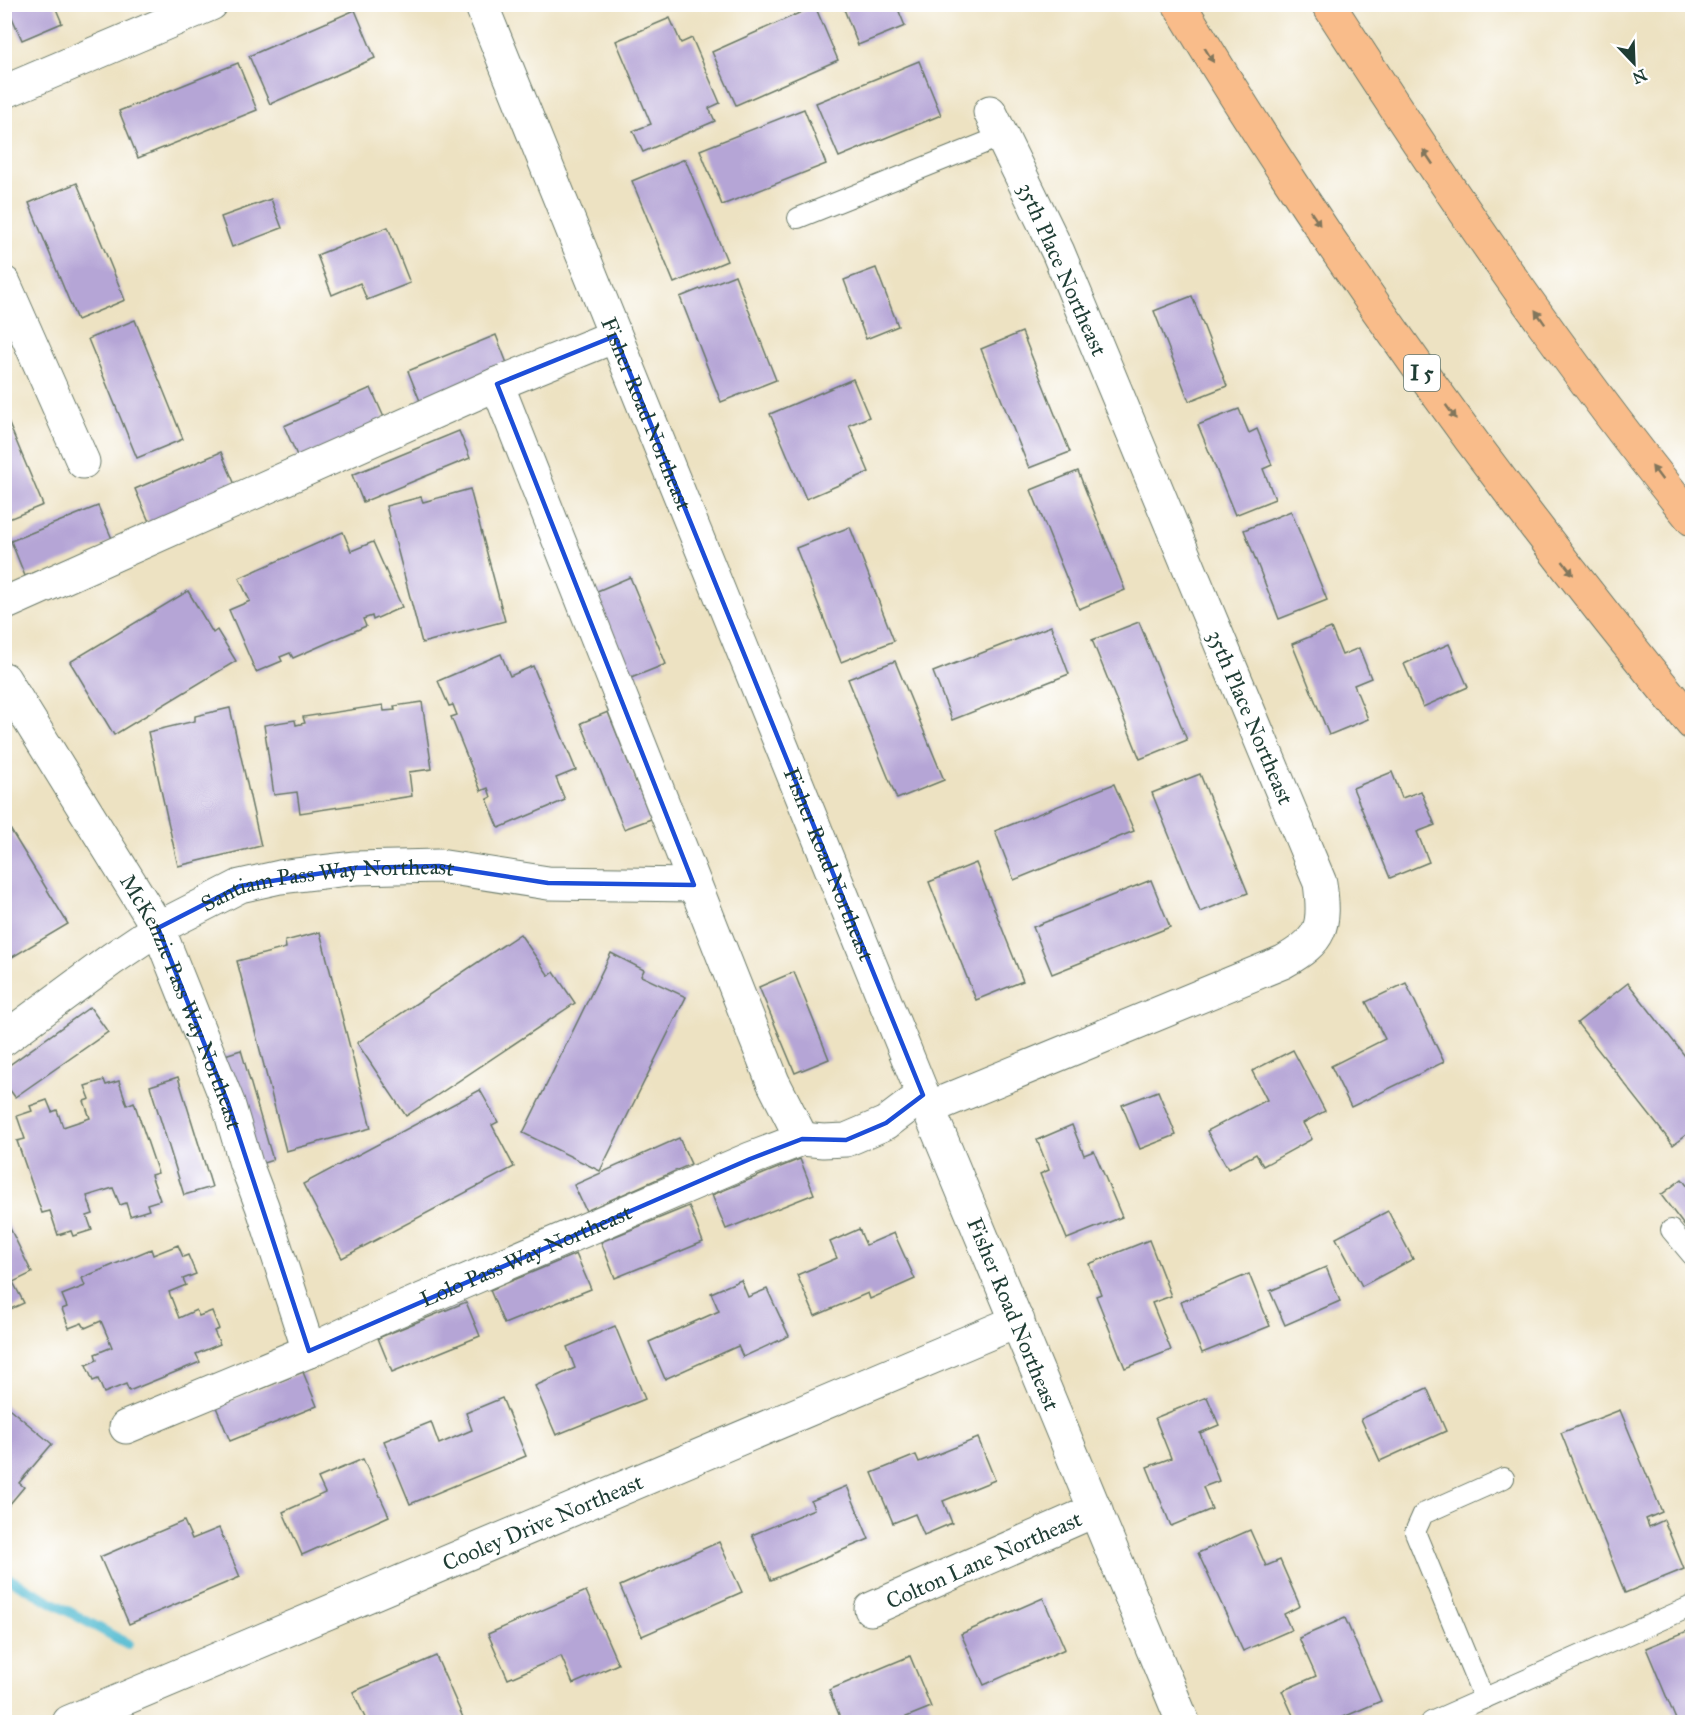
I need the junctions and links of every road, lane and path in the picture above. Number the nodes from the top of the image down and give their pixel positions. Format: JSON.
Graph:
{"nodes":[{"id":1,"x":211,"y":4,"type":"edge"},
{"id":2,"x":481,"y":4,"type":"edge"},
{"id":3,"x":1179,"y":4,"type":"edge"},
{"id":4,"x":1329,"y":4,"type":"edge"},
{"id":5,"x":4,"y":92,"type":"edge"},
{"id":6,"x":996,"y":124,"type":"joint"},
{"id":7,"x":798,"y":218,"type":"dead end"},
{"id":8,"x":4,"y":283,"type":"edge"},
{"id":9,"x":615,"y":336,"type":"junction"},
{"id":10,"x":497,"y":384,"type":"junction"},
{"id":11,"x":83,"y":462,"type":"dead end"},
{"id":12,"x":1692,"y":519,"type":"edge"},
{"id":13,"x":4,"y":604,"type":"edge"},
{"id":14,"x":4,"y":679,"type":"edge"},
{"id":15,"x":1692,"y":723,"type":"edge"},
{"id":16,"x":694,"y":885,"type":"junction"},
{"id":17,"x":158,"y":928,"type":"junction"},
{"id":18,"x":4,"y":1039,"type":"edge"},
{"id":19,"x":926,"y":1101,"type":"junction"},
{"id":20,"x":802,"y":1139,"type":"junction"},
{"id":21,"x":1671,"y":1230,"type":"dead end"},
{"id":22,"x":1692,"y":1255,"type":"edge"},
{"id":23,"x":1018,"y":1322,"type":"junction"},
{"id":24,"x":309,"y":1351,"type":"junction"},
{"id":25,"x":126,"y":1427,"type":"dead end"},
{"id":26,"x":1504,"y":1478,"type":"dead end"},
{"id":27,"x":1096,"y":1510,"type":"junction"},
{"id":28,"x":1692,"y":1606,"type":"edge"},
{"id":29,"x":871,"y":1609,"type":"dead end"},
{"id":30,"x":1484,"y":1699,"type":"junction"},
{"id":31,"x":69,"y":1722,"type":"edge"},
{"id":32,"x":1183,"y":1722,"type":"edge"},
{"id":33,"x":1431,"y":1722,"type":"edge"}],
"edges":[{"from":1,"to":5,"type":"street"},
{"from":2,"to":9,"type":"street","name":"Fisher Road Northeast"},
{"from":3,"to":15,"type":"highway","number":"I 5","one_way":true},
{"from":12,"to":4,"type":"highway","one_way":true},
{"from":6,"to":7,"type":"lane"},
{"from":6,"to":19,"type":"street","name":"35th Place Northeast"},
{"from":8,"to":11,"type":"street"},
{"from":9,"to":10,"type":"street"},
{"from":9,"to":19,"type":"street","name":"Fisher Road Northeast"},
{"from":10,"to":13,"type":"street"},
{"from":10,"to":16,"type":"street"},
{"from":14,"to":17,"type":"street","name":"McKenzie Pass Way Northeast"},
{"from":16,"to":17,"type":"street","name":"Santiam Pass Way Northeast"},
{"from":16,"to":20,"type":"street"},
{"from":17,"to":18,"type":"street","name":"Santiam Pass Way Northeast"},
{"from":17,"to":24,"type":"street","name":"McKenzie Pass Way Northeast"},
{"from":19,"to":20,"type":"street","name":"Lolo Pass Way Northeast"},
{"from":19,"to":23,"type":"street","name":"Fisher Road Northeast"},
{"from":20,"to":24,"type":"street","name":"Lolo Pass Way Northeast"},
{"from":21,"to":22,"type":"lane"},
{"from":23,"to":27,"type":"street","name":"Fisher Road Northeast"},
{"from":23,"to":31,"type":"street","name":"Cooley Drive Northeast"},
{"from":24,"to":25,"type":"street","name":"Lolo Pass Way Northeast"},
{"from":26,"to":30,"type":"lane"},
{"from":27,"to":29,"type":"street","name":"Colton Lane Northeast"},
{"from":27,"to":32,"type":"street","name":"Fisher Road Northeast"},
{"from":28,"to":30,"type":"lane"},
{"from":30,"to":33,"type":"lane"}]}
